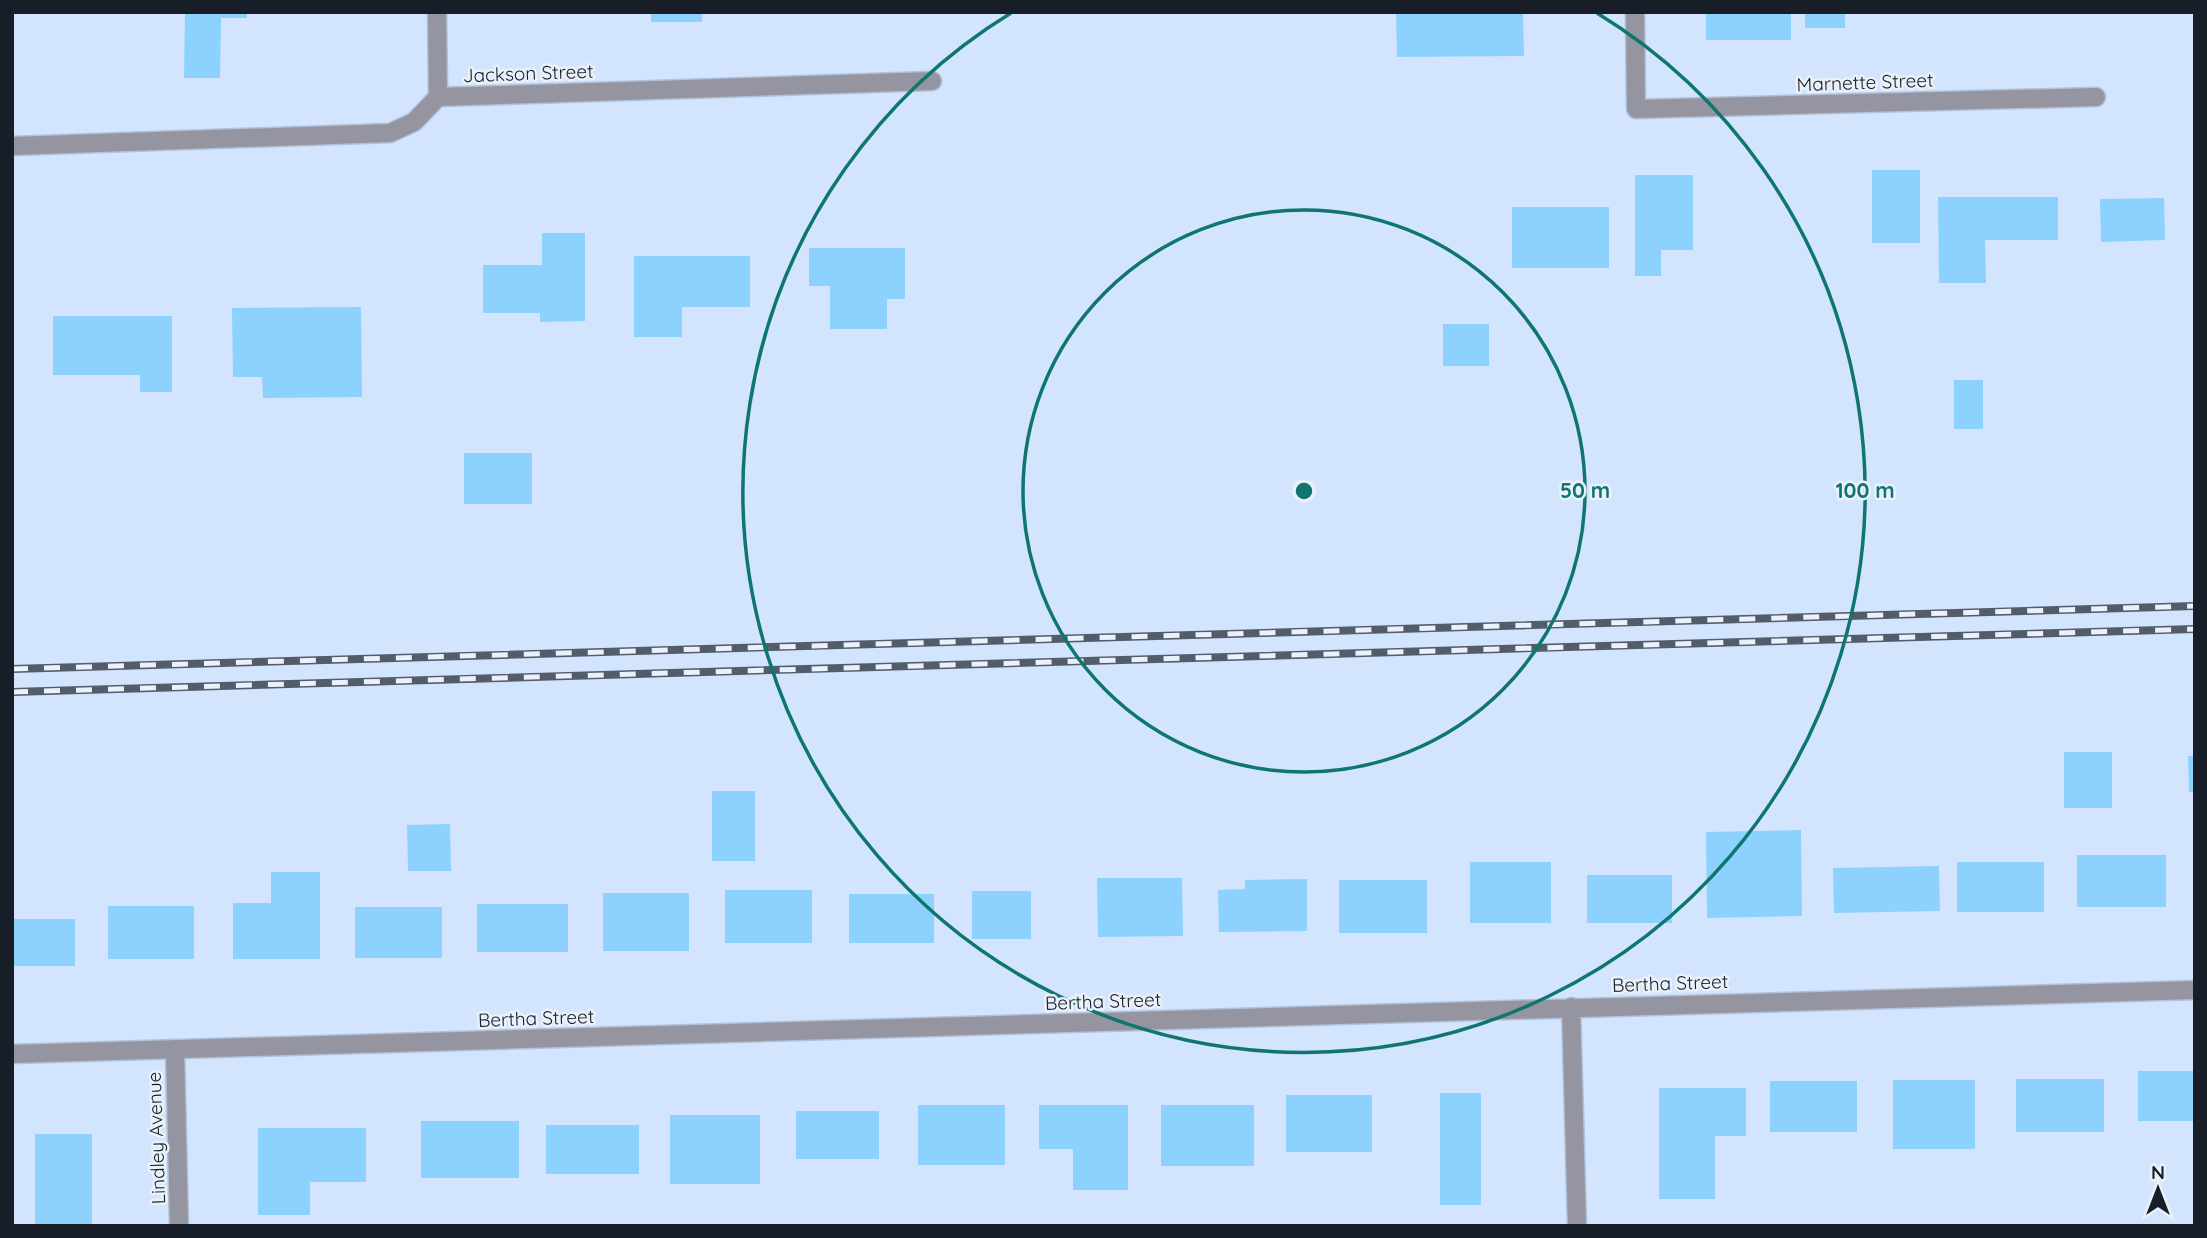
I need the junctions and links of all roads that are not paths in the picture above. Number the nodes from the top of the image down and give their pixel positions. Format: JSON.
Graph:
{"nodes":[{"id":1,"x":437,"y":12,"type":"edge"},
{"id":2,"x":1635,"y":12,"type":"edge"},
{"id":3,"x":932,"y":81,"type":"dead end"},
{"id":4,"x":438,"y":97,"type":"junction"},
{"id":5,"x":2096,"y":97,"type":"dead end"},
{"id":6,"x":12,"y":146,"type":"edge"},
{"id":7,"x":2195,"y":990,"type":"edge"},
{"id":8,"x":1571,"y":1007,"type":"junction"},
{"id":9,"x":175,"y":1049,"type":"junction"},
{"id":10,"x":12,"y":1054,"type":"edge"},
{"id":11,"x":179,"y":1226,"type":"edge"},
{"id":12,"x":1577,"y":1226,"type":"edge"}],
"edges":[{"from":1,"to":4,"type":"street"},
{"from":2,"to":5,"type":"street","name":"Marnette Street"},
{"from":3,"to":4,"type":"street","name":"Jackson Street"},
{"from":4,"to":6,"type":"street","name":"Jackson Street"},
{"from":7,"to":8,"type":"street","name":"Bertha Street"},
{"from":8,"to":9,"type":"street","name":"Bertha Street"},
{"from":8,"to":12,"type":"street"},
{"from":9,"to":10,"type":"street","name":"Bertha Street"},
{"from":9,"to":11,"type":"street","name":"Lindley Avenue"}]}
